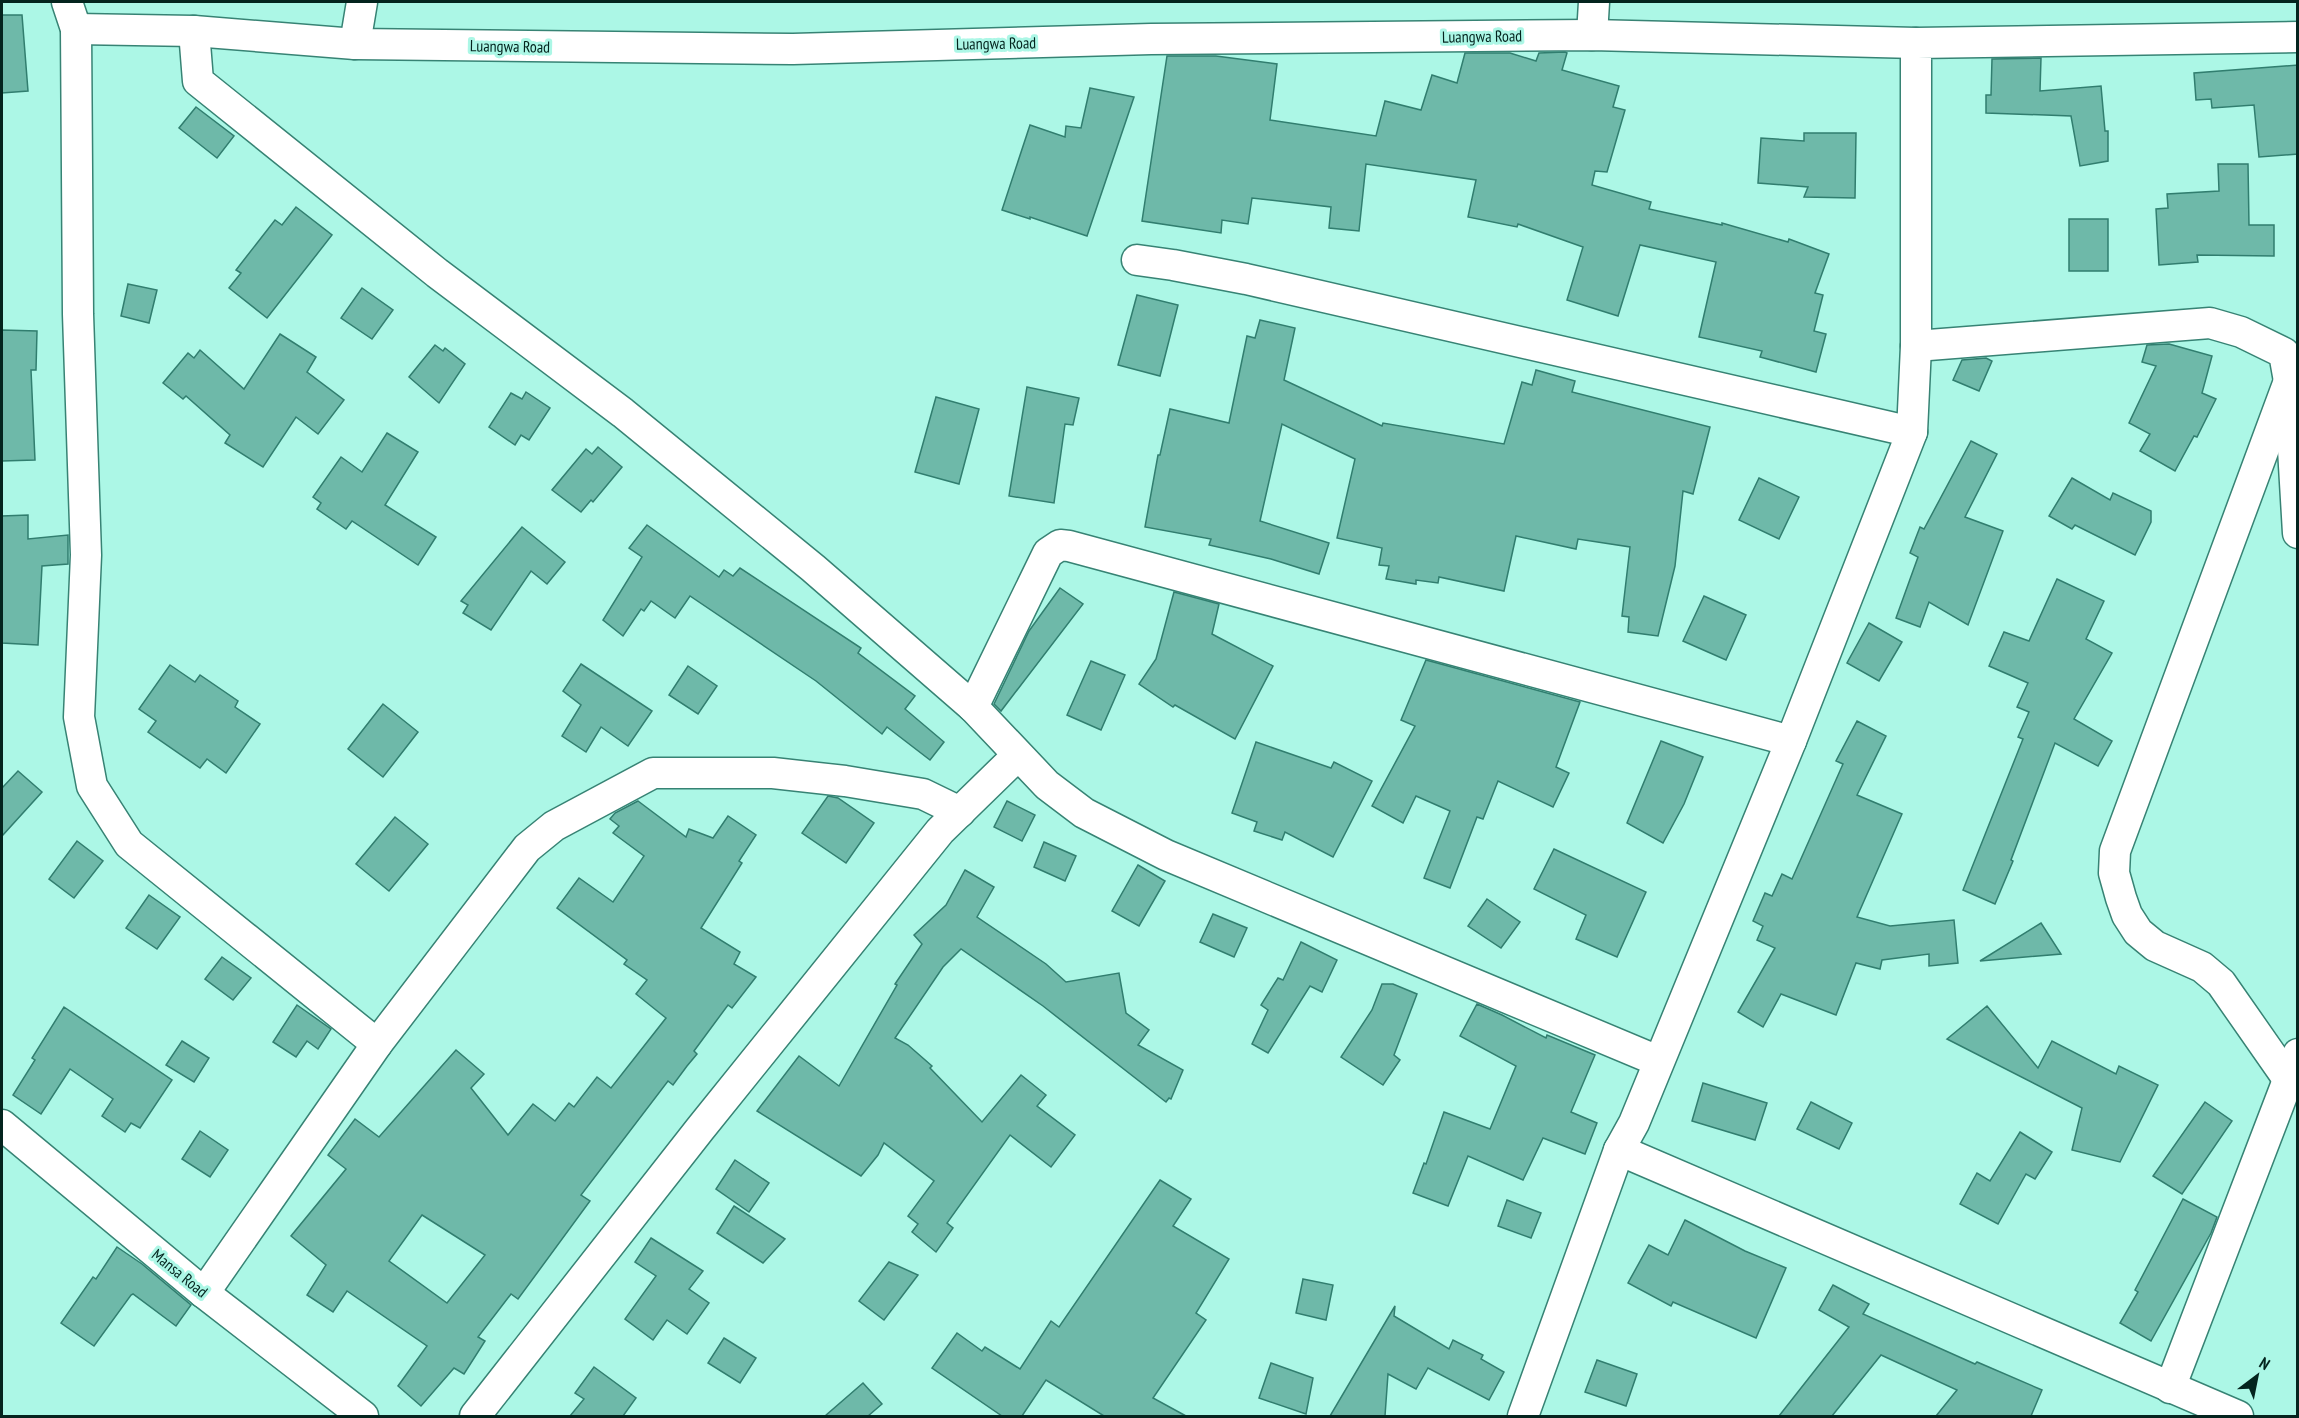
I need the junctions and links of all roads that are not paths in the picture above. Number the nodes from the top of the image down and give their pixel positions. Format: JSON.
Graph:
{"nodes":[{"id":1,"x":362,"y":2,"type":"edge"},
{"id":2,"x":1594,"y":2,"type":"edge"},
{"id":3,"x":72,"y":15,"type":"edge"},
{"id":4,"x":194,"y":31,"type":"junction"},
{"id":5,"x":1592,"y":35,"type":"junction"},
{"id":6,"x":2298,"y":37,"type":"edge"},
{"id":7,"x":1916,"y":43,"type":"junction"},
{"id":8,"x":355,"y":44,"type":"junction"},
{"id":9,"x":1137,"y":260,"type":"dead end"},
{"id":10,"x":1916,"y":346,"type":"junction"},
{"id":11,"x":2289,"y":381,"type":"junction"},
{"id":12,"x":1912,"y":432,"type":"junction"},
{"id":13,"x":2298,"y":533,"type":"edge"},
{"id":14,"x":973,"y":707,"type":"junction"},
{"id":15,"x":1791,"y":741,"type":"junction"},
{"id":16,"x":1017,"y":756,"type":"junction"},
{"id":17,"x":960,"y":812,"type":"junction"},
{"id":18,"x":377,"y":1044,"type":"junction"},
{"id":19,"x":1658,"y":1062,"type":"junction"},
{"id":20,"x":2293,"y":1066,"type":"edge"},
{"id":21,"x":2,"y":1125,"type":"edge"},
{"id":22,"x":1619,"y":1150,"type":"junction"},
{"id":23,"x":204,"y":1293,"type":"junction"},
{"id":24,"x":2170,"y":1389,"type":"junction"},
{"id":25,"x":363,"y":1416,"type":"edge"},
{"id":26,"x":475,"y":1416,"type":"edge"},
{"id":27,"x":1523,"y":1416,"type":"edge"},
{"id":28,"x":2238,"y":1416,"type":"edge"}],
"edges":[{"from":1,"to":8,"type":"street"},
{"from":2,"to":5,"type":"street"},
{"from":3,"to":4,"type":"street","name":"Luangwa Road"},
{"from":3,"to":18,"type":"street"},
{"from":4,"to":8,"type":"street","name":"Luangwa Road"},
{"from":4,"to":14,"type":"street"},
{"from":5,"to":7,"type":"street","name":"Luangwa Road"},
{"from":5,"to":8,"type":"street","name":"Luangwa Road"},
{"from":6,"to":7,"type":"street","name":"Luangwa Road"},
{"from":7,"to":10,"type":"street"},
{"from":9,"to":12,"type":"street"},
{"from":10,"to":11,"type":"street"},
{"from":10,"to":12,"type":"street"},
{"from":11,"to":13,"type":"street"},
{"from":11,"to":20,"type":"street"},
{"from":12,"to":15,"type":"street"},
{"from":14,"to":15,"type":"street"},
{"from":14,"to":16,"type":"street"},
{"from":15,"to":19,"type":"street"},
{"from":16,"to":17,"type":"street"},
{"from":16,"to":19,"type":"street"},
{"from":17,"to":18,"type":"street"},
{"from":17,"to":26,"type":"street"},
{"from":18,"to":23,"type":"street"},
{"from":19,"to":22,"type":"street"},
{"from":20,"to":24,"type":"street"},
{"from":21,"to":23,"type":"street","name":"Mansa Road"},
{"from":22,"to":24,"type":"street"},
{"from":22,"to":27,"type":"street"},
{"from":23,"to":25,"type":"street","name":"Mansa Road"},
{"from":24,"to":28,"type":"street"}]}
